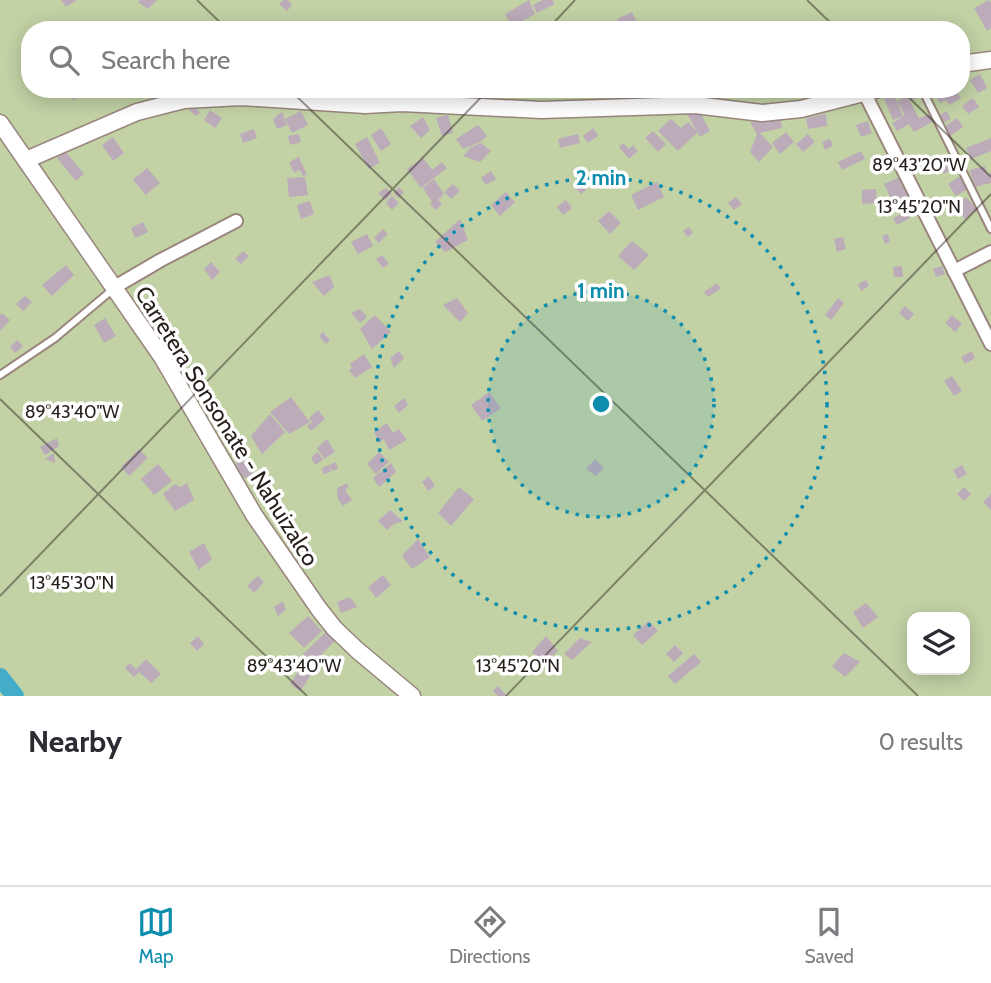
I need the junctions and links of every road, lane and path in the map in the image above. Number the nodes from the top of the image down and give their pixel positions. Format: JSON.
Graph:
{"nodes":[{"id":1,"x":991,"y":60,"type":"edge"},
{"id":2,"x":970,"y":63,"type":"edge"},
{"id":3,"x":200,"y":98,"type":"edge"},
{"id":4,"x":256,"y":98,"type":"edge"},
{"id":5,"x":847,"y":98,"type":"edge"},
{"id":6,"x":875,"y":98,"type":"edge"},
{"id":7,"x":926,"y":98,"type":"edge"},
{"id":8,"x":0,"y":124,"type":"edge"},
{"id":9,"x":26,"y":160,"type":"junction"},
{"id":10,"x":236,"y":221,"type":"dead end"},
{"id":11,"x":991,"y":229,"type":"edge"},
{"id":12,"x":991,"y":252,"type":"edge"},
{"id":13,"x":954,"y":271,"type":"junction"},
{"id":14,"x":113,"y":288,"type":"junction"},
{"id":15,"x":991,"y":344,"type":"edge"},
{"id":16,"x":0,"y":375,"type":"edge"},
{"id":17,"x":412,"y":696,"type":"edge"}],
"edges":[{"from":1,"to":2,"type":"street"},
{"from":3,"to":9,"type":"street"},
{"from":4,"to":5,"type":"street"},
{"from":6,"to":13,"type":"street"},
{"from":7,"to":11,"type":"lane"},
{"from":8,"to":9,"type":"street","name":"Carretera Sonsonate - Nahuizalco"},
{"from":9,"to":14,"type":"street","name":"Carretera Sonsonate - Nahuizalco"},
{"from":10,"to":14,"type":"street"},
{"from":12,"to":13,"type":"street"},
{"from":13,"to":15,"type":"street"},
{"from":14,"to":16,"type":"lane"},
{"from":14,"to":17,"type":"street","name":"Carretera Sonsonate - Nahuizalco"}]}
